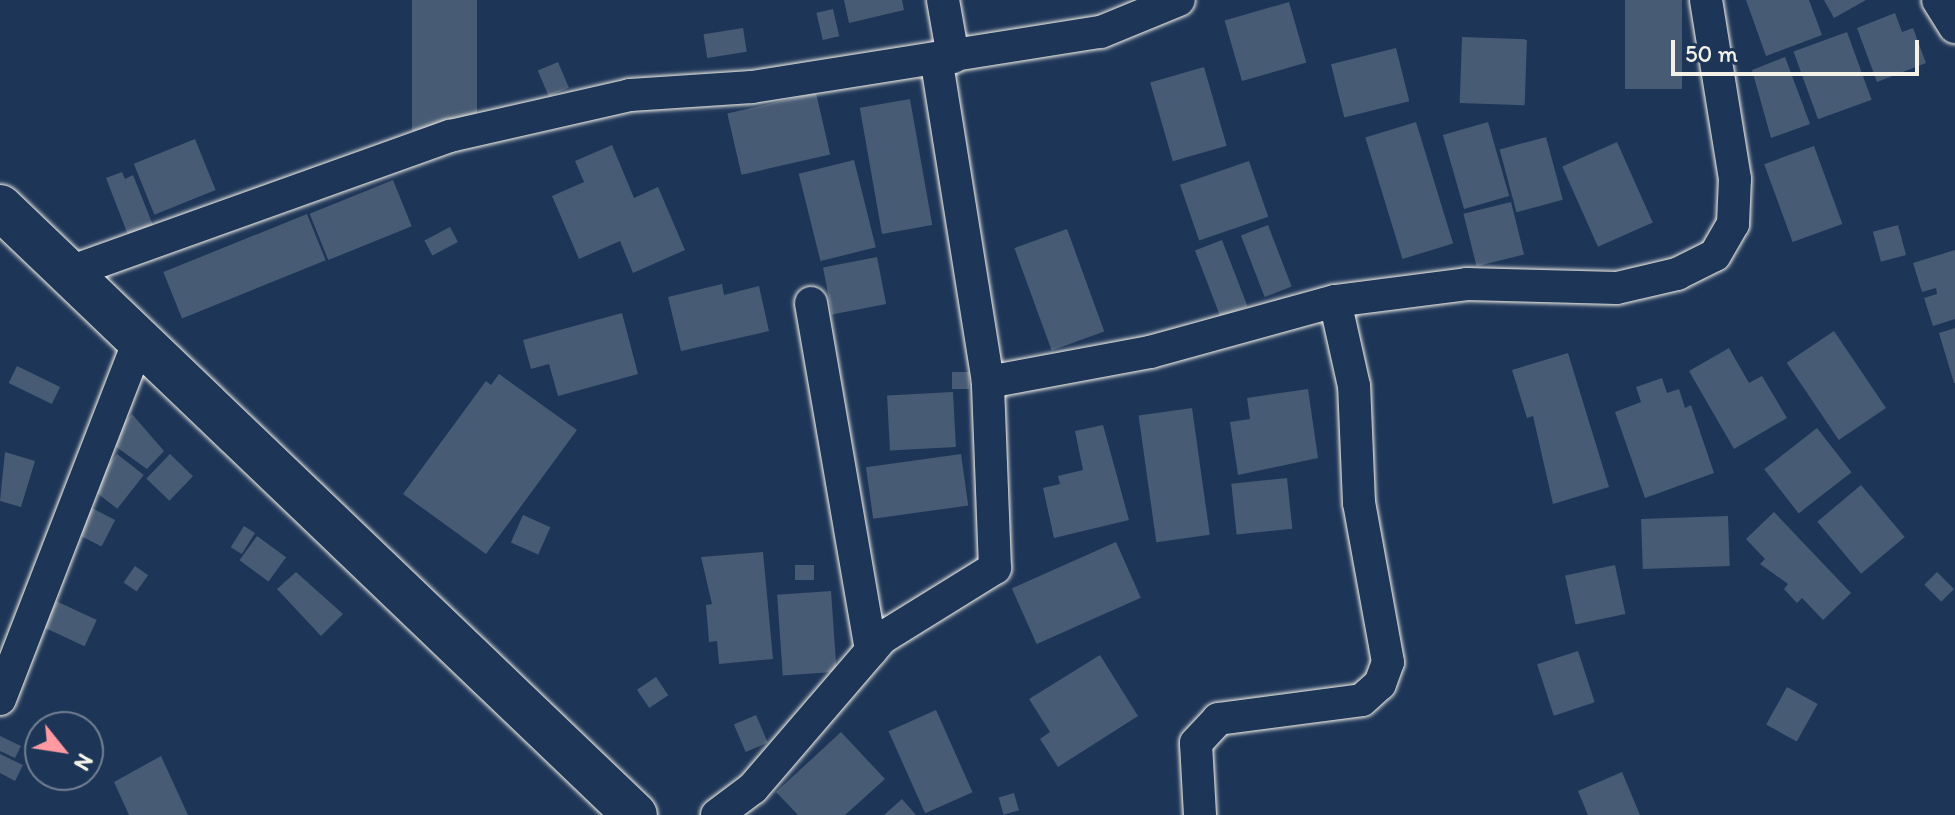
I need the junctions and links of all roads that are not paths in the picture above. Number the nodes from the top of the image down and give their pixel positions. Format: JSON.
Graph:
{"nodes":[{"id":1,"x":943,"y":0,"type":"edge"},
{"id":2,"x":1179,"y":0,"type":"edge"},
{"id":3,"x":1706,"y":0,"type":"edge"},
{"id":4,"x":1938,"y":0,"type":"edge"},
{"id":5,"x":1955,"y":27,"type":"edge"},
{"id":6,"x":944,"y":58,"type":"junction"},
{"id":7,"x":0,"y":207,"type":"edge"},
{"id":8,"x":67,"y":273,"type":"junction"},
{"id":9,"x":1335,"y":301,"type":"junction"},
{"id":10,"x":811,"y":303,"type":"dead end"},
{"id":11,"x":139,"y":341,"type":"junction"},
{"id":12,"x":988,"y":382,"type":"junction"},
{"id":13,"x":871,"y":651,"type":"junction"},
{"id":14,"x":9,"y":652,"type":"edge"},
{"id":15,"x":0,"y":699,"type":"edge"},
{"id":16,"x":635,"y":815,"type":"edge"},
{"id":17,"x":717,"y":815,"type":"edge"},
{"id":18,"x":1200,"y":815,"type":"edge"}],
"edges":[{"from":1,"to":6,"type":"street"},
{"from":2,"to":6,"type":"street"},
{"from":3,"to":9,"type":"street"},
{"from":4,"to":5,"type":"street"},
{"from":6,"to":8,"type":"street"},
{"from":6,"to":12,"type":"street"},
{"from":7,"to":8,"type":"main road"},
{"from":8,"to":11,"type":"main road"},
{"from":9,"to":12,"type":"street"},
{"from":9,"to":18,"type":"street"},
{"from":10,"to":13,"type":"street"},
{"from":11,"to":14,"type":"street"},
{"from":11,"to":16,"type":"main road"},
{"from":12,"to":13,"type":"street"},
{"from":13,"to":17,"type":"street"},
{"from":14,"to":15,"type":"street"}]}
